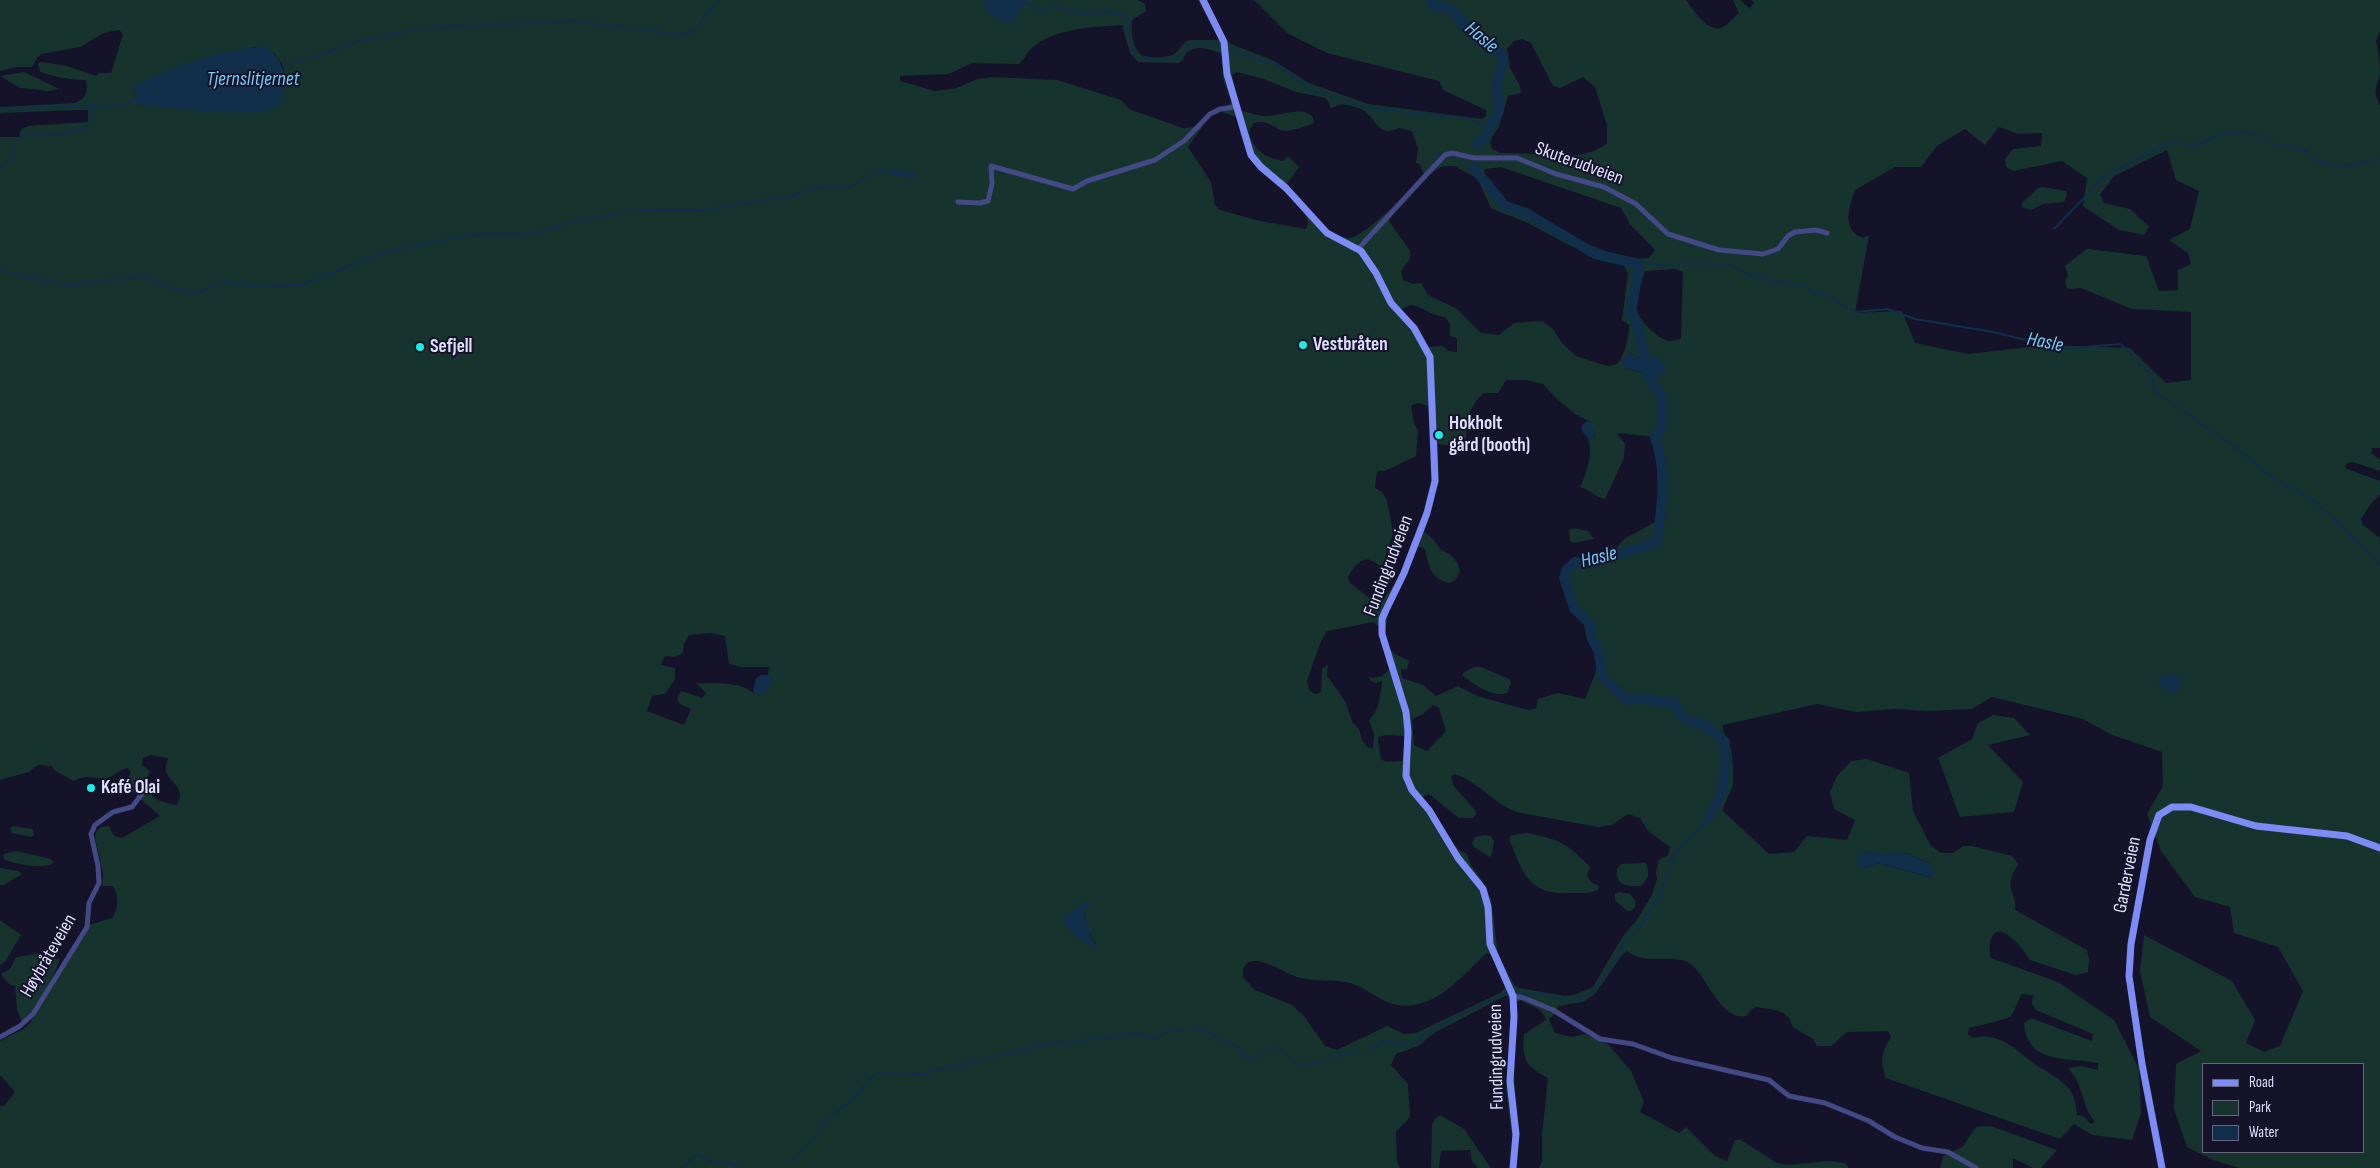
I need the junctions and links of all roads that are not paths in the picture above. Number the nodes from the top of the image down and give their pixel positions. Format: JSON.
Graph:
{"nodes":[{"id":1,"x":1203,"y":0,"type":"edge"},
{"id":2,"x":1235,"y":107,"type":"junction"},
{"id":3,"x":958,"y":202,"type":"dead end"},
{"id":4,"x":1827,"y":233,"type":"dead end"},
{"id":5,"x":1358,"y":249,"type":"junction"},
{"id":6,"x":147,"y":786,"type":"dead end"},
{"id":7,"x":2380,"y":848,"type":"edge"},
{"id":8,"x":1513,"y":996,"type":"junction"},
{"id":9,"x":0,"y":1037,"type":"edge"},
{"id":10,"x":1513,"y":1168,"type":"edge"},
{"id":11,"x":1976,"y":1168,"type":"edge"},
{"id":12,"x":2162,"y":1168,"type":"edge"}],
"edges":[{"from":1,"to":2,"type":"street","name":"Fundingrudveien"},
{"from":2,"to":3,"type":"street"},
{"from":2,"to":5,"type":"street","name":"Fundingrudveien"},
{"from":4,"to":5,"type":"street","name":"Skuterudveien"},
{"from":5,"to":8,"type":"street","name":"Fundingrudveien"},
{"from":6,"to":9,"type":"street","name":"Høybråteveien"},
{"from":7,"to":12,"type":"street","name":"Garderveien"},
{"from":8,"to":10,"type":"street","name":"Fundingrudveien"},
{"from":8,"to":11,"type":"street"}]}
